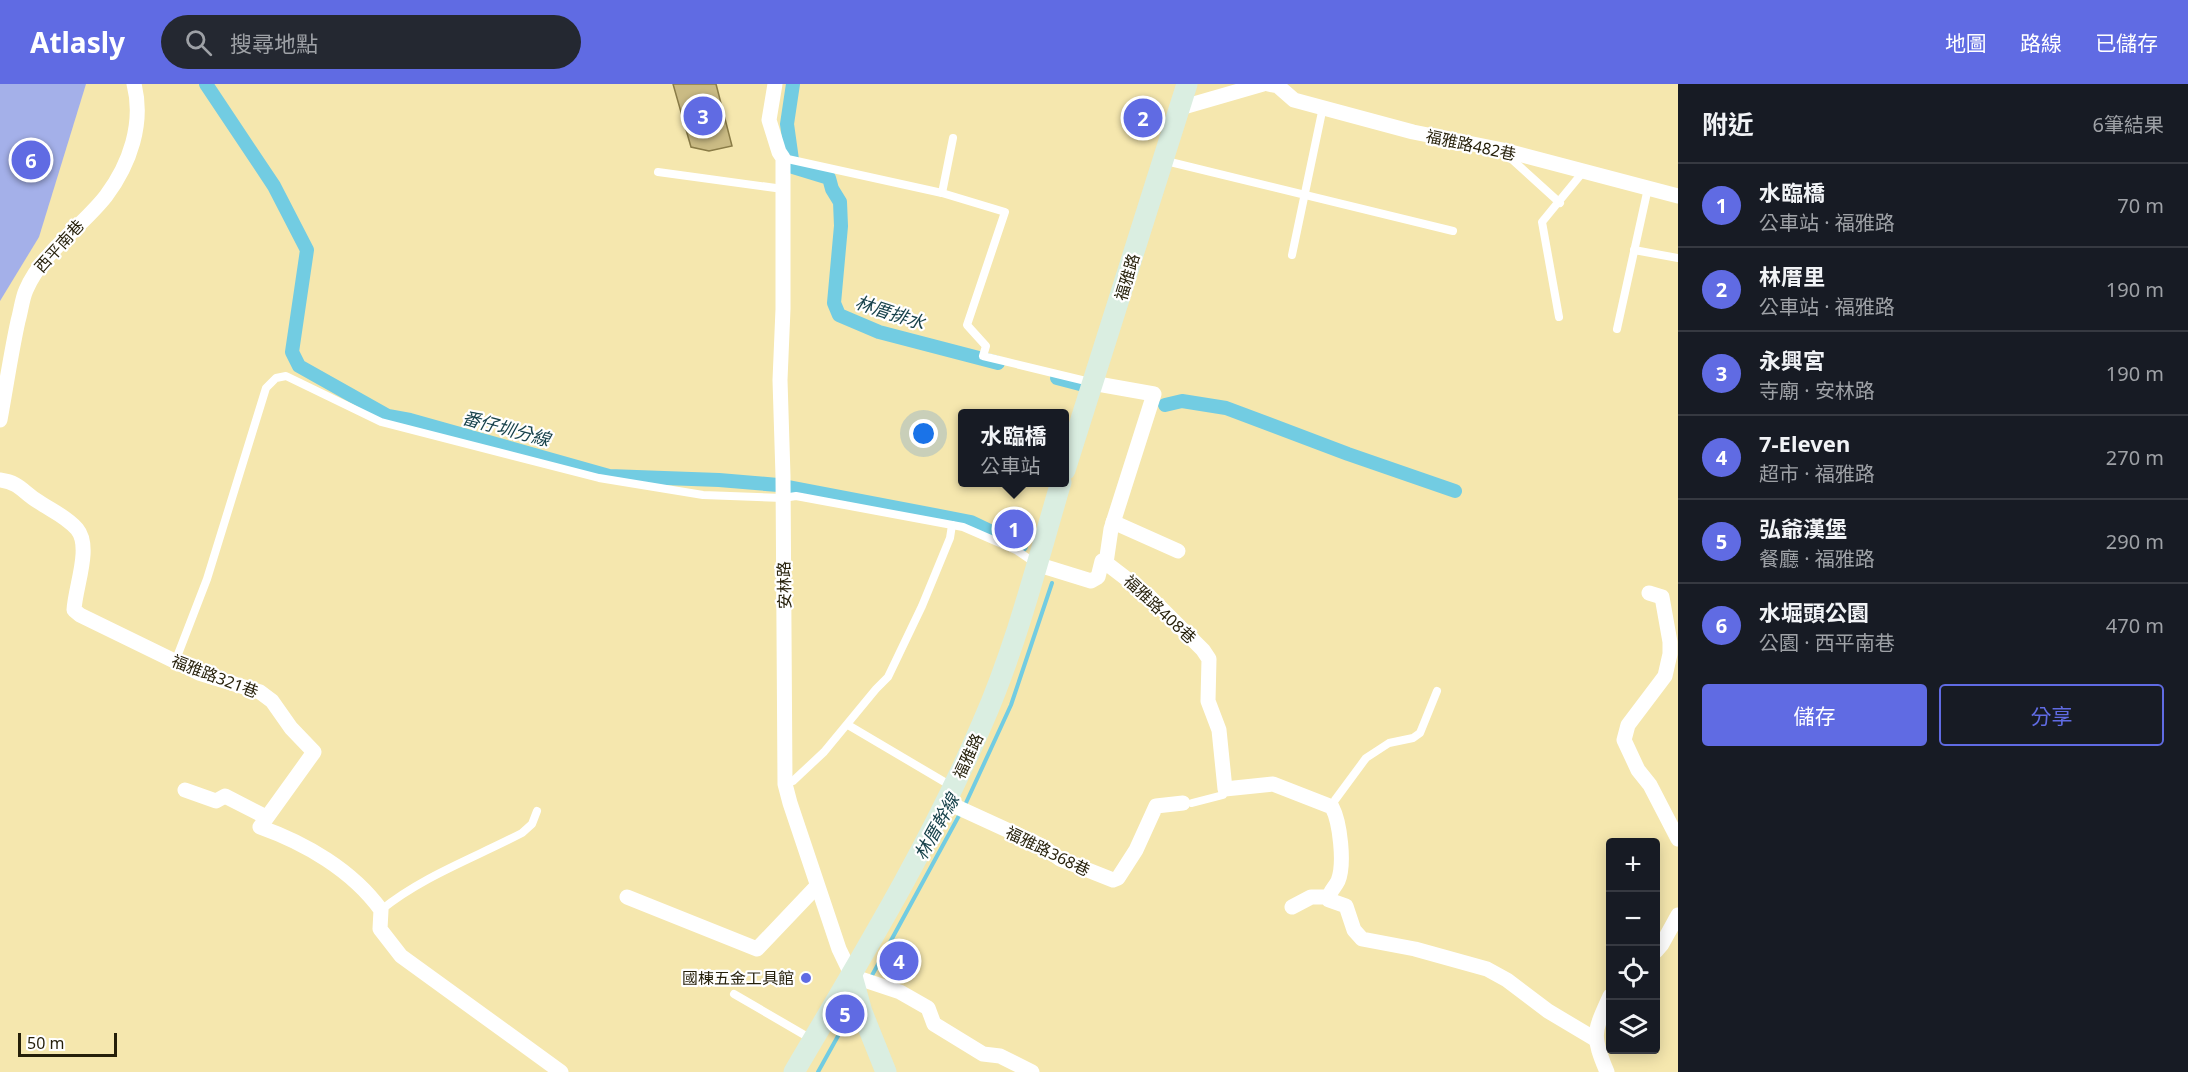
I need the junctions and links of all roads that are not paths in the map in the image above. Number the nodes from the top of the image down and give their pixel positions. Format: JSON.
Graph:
{"nodes":[{"id":1,"x":134,"y":84,"type":"edge"},
{"id":2,"x":775,"y":84,"type":"edge"},
{"id":3,"x":1187,"y":84,"type":"edge"},
{"id":4,"x":1263,"y":84,"type":"edge"},
{"id":5,"x":1268,"y":84,"type":"edge"},
{"id":6,"x":1323,"y":107,"type":"junction"},
{"id":7,"x":1180,"y":108,"type":"junction"},
{"id":8,"x":953,"y":138,"type":"dead end"},
{"id":9,"x":1503,"y":150,"type":"junction"},
{"id":10,"x":783,"y":158,"type":"junction"},
{"id":11,"x":1163,"y":160,"type":"junction"},
{"id":12,"x":658,"y":172,"type":"dead end"},
{"id":13,"x":1583,"y":172,"type":"junction"},
{"id":14,"x":1648,"y":187,"type":"junction"},
{"id":15,"x":783,"y":189,"type":"junction"},
{"id":16,"x":942,"y":193,"type":"junction"},
{"id":17,"x":1305,"y":196,"type":"junction"},
{"id":18,"x":1678,"y":196,"type":"edge"},
{"id":19,"x":1560,"y":203,"type":"junction"},
{"id":20,"x":1453,"y":231,"type":"dead end"},
{"id":21,"x":1634,"y":250,"type":"junction"},
{"id":22,"x":1292,"y":255,"type":"dead end"},
{"id":23,"x":1678,"y":258,"type":"edge"},
{"id":24,"x":1559,"y":317,"type":"dead end"},
{"id":25,"x":1617,"y":329,"type":"dead end"},
{"id":26,"x":1092,"y":383,"type":"junction"},
{"id":27,"x":0,"y":420,"type":"edge"},
{"id":28,"x":1069,"y":457,"type":"edge"},
{"id":29,"x":0,"y":480,"type":"edge"},
{"id":30,"x":1060,"y":487,"type":"edge"},
{"id":31,"x":783,"y":496,"type":"junction"},
{"id":32,"x":1113,"y":522,"type":"junction"},
{"id":33,"x":952,"y":525,"type":"junction"},
{"id":34,"x":1178,"y":551,"type":"dead end"},
{"id":35,"x":1106,"y":563,"type":"junction"},
{"id":36,"x":1036,"y":564,"type":"junction"},
{"id":37,"x":1649,"y":593,"type":"dead end"},
{"id":38,"x":175,"y":662,"type":"junction"},
{"id":39,"x":1437,"y":692,"type":"dead end"},
{"id":40,"x":848,"y":725,"type":"junction"},
{"id":41,"x":785,"y":784,"type":"junction"},
{"id":42,"x":1224,"y":789,"type":"junction"},
{"id":43,"x":185,"y":790,"type":"dead end"},
{"id":44,"x":951,"y":798,"type":"junction"},
{"id":45,"x":1187,"y":803,"type":"joint"},
{"id":46,"x":1332,"y":807,"type":"junction"},
{"id":47,"x":537,"y":811,"type":"dead end"},
{"id":48,"x":266,"y":817,"type":"junction"},
{"id":49,"x":1678,"y":839,"type":"edge"},
{"id":50,"x":817,"y":886,"type":"junction"},
{"id":51,"x":627,"y":897,"type":"dead end"},
{"id":52,"x":1329,"y":897,"type":"junction"},
{"id":53,"x":1292,"y":907,"type":"dead end"},
{"id":54,"x":381,"y":910,"type":"junction"},
{"id":55,"x":1678,"y":915,"type":"edge"},
{"id":56,"x":1660,"y":946,"type":"edge"},
{"id":57,"x":861,"y":982,"type":"junction"},
{"id":58,"x":734,"y":994,"type":"dead end"},
{"id":59,"x":1609,"y":1000,"type":"edge"},
{"id":60,"x":1595,"y":1039,"type":"junction"},
{"id":61,"x":813,"y":1040,"type":"junction"},
{"id":62,"x":561,"y":1072,"type":"edge"},
{"id":63,"x":794,"y":1072,"type":"edge"},
{"id":64,"x":886,"y":1072,"type":"edge"},
{"id":65,"x":1032,"y":1072,"type":"edge"},
{"id":66,"x":1608,"y":1072,"type":"edge"}],
"edges":[{"from":1,"to":27,"type":"street","name":"西平南巷"},
{"from":2,"to":10,"type":"street","name":"安林路"},
{"from":3,"to":7,"type":"main road","name":"福雅路"},
{"from":4,"to":7,"type":"street"},
{"from":5,"to":6,"type":"street","name":"福雅路482巷"},
{"from":6,"to":9,"type":"street","name":"福雅路482巷"},
{"from":6,"to":17,"type":"lane"},
{"from":7,"to":11,"type":"main road","name":"福雅路"},
{"from":8,"to":16,"type":"lane"},
{"from":9,"to":13,"type":"street","name":"福雅路482巷"},
{"from":9,"to":19,"type":"lane"},
{"from":10,"to":15,"type":"street","name":"安林路"},
{"from":10,"to":16,"type":"lane"},
{"from":11,"to":17,"type":"lane"},
{"from":11,"to":26,"type":"main road","name":"福雅路"},
{"from":12,"to":15,"type":"lane"},
{"from":13,"to":14,"type":"street","name":"福雅路482巷"},
{"from":13,"to":19,"type":"lane"},
{"from":14,"to":18,"type":"street","name":"福雅路482巷"},
{"from":14,"to":21,"type":"lane"},
{"from":15,"to":31,"type":"street","name":"安林路"},
{"from":16,"to":26,"type":"lane"},
{"from":17,"to":20,"type":"lane"},
{"from":17,"to":22,"type":"lane"},
{"from":19,"to":24,"type":"lane"},
{"from":21,"to":23,"type":"lane"},
{"from":21,"to":25,"type":"lane"},
{"from":26,"to":28,"type":"main road","name":"福雅路"},
{"from":26,"to":32,"type":"street"},
{"from":29,"to":38,"type":"street","name":"福雅路321巷"},
{"from":30,"to":36,"type":"main road","name":"福雅路"},
{"from":31,"to":33,"type":"lane"},
{"from":31,"to":38,"type":"lane"},
{"from":31,"to":41,"type":"street","name":"安林路"},
{"from":32,"to":34,"type":"street"},
{"from":32,"to":35,"type":"street"},
{"from":33,"to":36,"type":"lane"},
{"from":33,"to":40,"type":"lane"},
{"from":35,"to":36,"type":"street","name":"福雅路408巷"},
{"from":35,"to":42,"type":"street","name":"福雅路408巷"},
{"from":36,"to":44,"type":"main road","name":"福雅路"},
{"from":37,"to":49,"type":"street"},
{"from":38,"to":48,"type":"street","name":"福雅路321巷"},
{"from":39,"to":46,"type":"lane"},
{"from":40,"to":41,"type":"lane"},
{"from":40,"to":44,"type":"lane"},
{"from":41,"to":50,"type":"street","name":"安林路"},
{"from":42,"to":45,"type":"lane"},
{"from":42,"to":46,"type":"street"},
{"from":43,"to":48,"type":"street"},
{"from":44,"to":45,"type":"street","name":"福雅路368巷"},
{"from":44,"to":57,"type":"main road","name":"福雅路"},
{"from":46,"to":52,"type":"street"},
{"from":47,"to":54,"type":"lane"},
{"from":48,"to":54,"type":"street"},
{"from":50,"to":51,"type":"street"},
{"from":50,"to":57,"type":"street","name":"安林路"},
{"from":52,"to":53,"type":"street"},
{"from":52,"to":60,"type":"street"},
{"from":54,"to":62,"type":"street"},
{"from":55,"to":56,"type":"street"},
{"from":57,"to":61,"type":"main road","name":"福雅路"},
{"from":57,"to":64,"type":"main road","name":"安林路"},
{"from":57,"to":65,"type":"street"},
{"from":58,"to":61,"type":"lane"},
{"from":59,"to":60,"type":"street"},
{"from":60,"to":66,"type":"street"},
{"from":61,"to":63,"type":"main road","name":"福雅路"}]}
